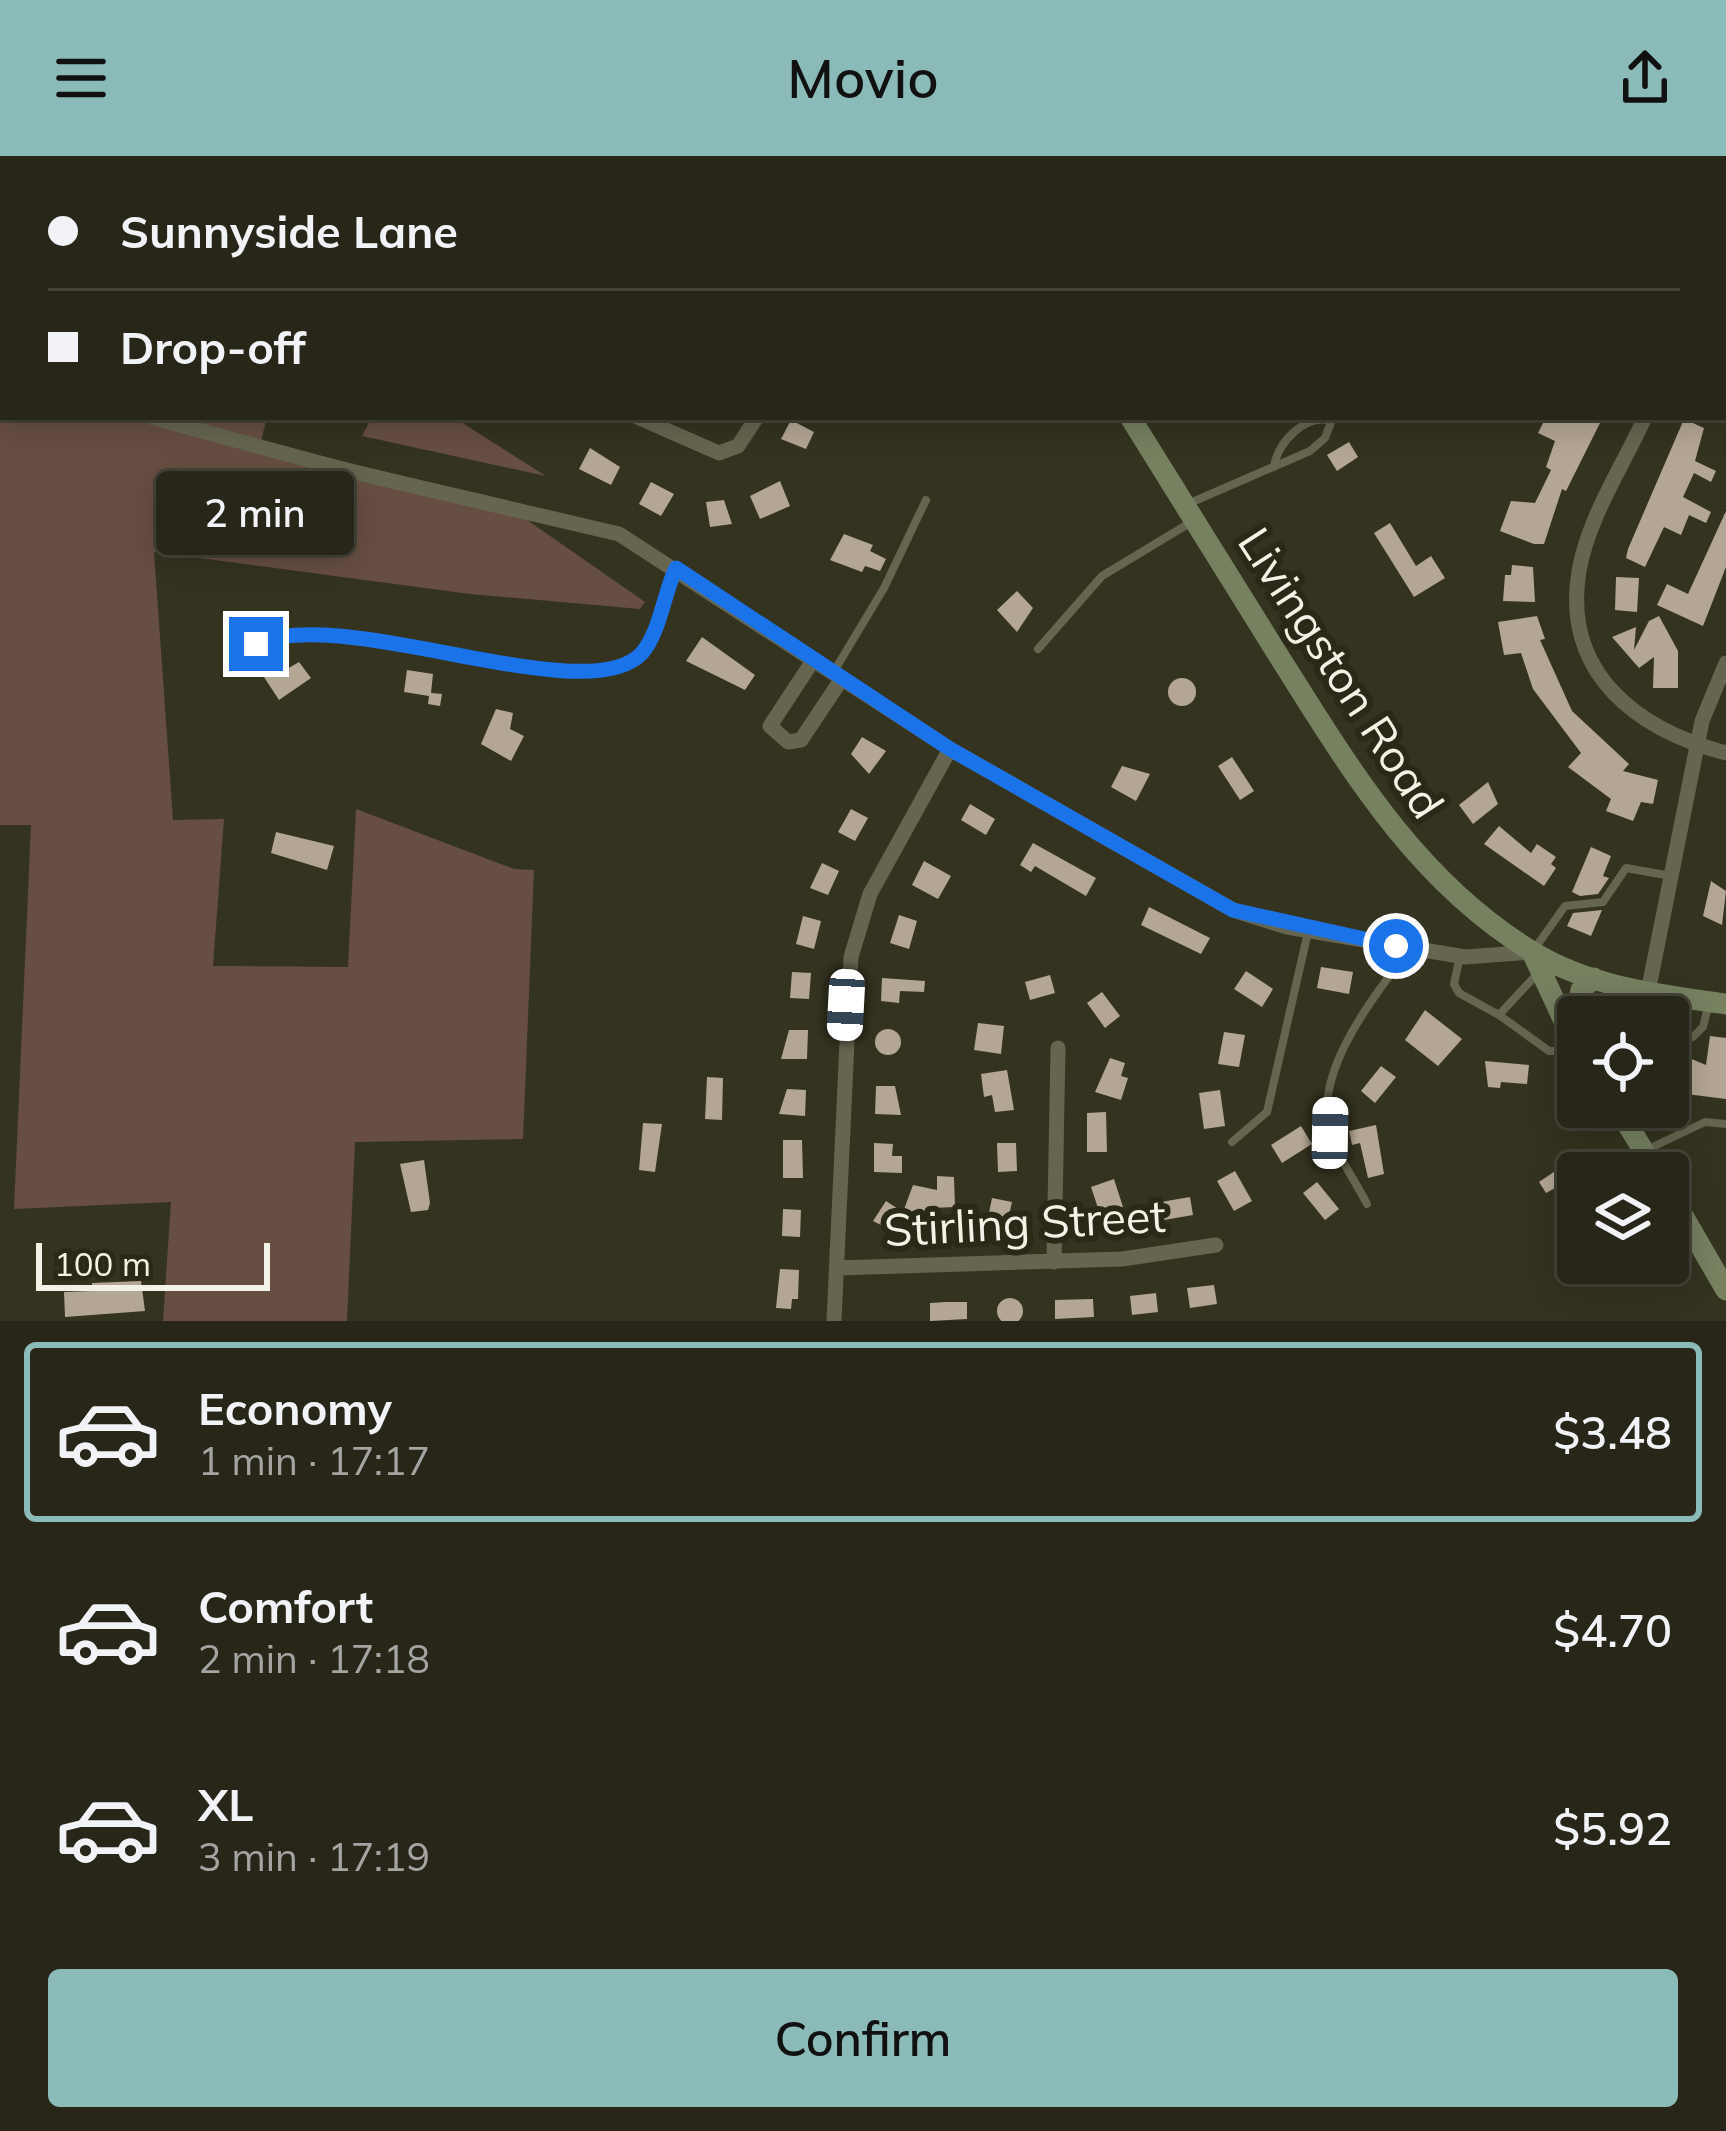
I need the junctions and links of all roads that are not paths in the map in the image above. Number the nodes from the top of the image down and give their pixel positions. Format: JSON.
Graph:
{"nodes":[{"id":1,"x":161,"y":420,"type":"edge"},
{"id":2,"x":644,"y":420,"type":"edge"},
{"id":3,"x":755,"y":420,"type":"edge"},
{"id":4,"x":1132,"y":420,"type":"edge"},
{"id":5,"x":1309,"y":420,"type":"edge"},
{"id":6,"x":1332,"y":420,"type":"edge"},
{"id":7,"x":1644,"y":420,"type":"edge"},
{"id":8,"x":1274,"y":467,"type":"junction"},
{"id":9,"x":926,"y":500,"type":"dead end"},
{"id":10,"x":1190,"y":513,"type":"junction"},
{"id":11,"x":676,"y":568,"type":"junction"},
{"id":12,"x":256,"y":644,"type":"dead end"},
{"id":13,"x":1038,"y":649,"type":"dead end"},
{"id":14,"x":814,"y":659,"type":"junction"},
{"id":15,"x":1726,"y":663,"type":"edge"},
{"id":16,"x":837,"y":677,"type":"junction"},
{"id":17,"x":1698,"y":746,"type":"junction"},
{"id":18,"x":950,"y":749,"type":"junction"},
{"id":19,"x":1726,"y":753,"type":"edge"},
{"id":20,"x":1673,"y":876,"type":"junction"},
{"id":21,"x":1308,"y":930,"type":"junction"},
{"id":22,"x":1411,"y":948,"type":"junction"},
{"id":23,"x":1460,"y":956,"type":"junction"},
{"id":24,"x":1535,"y":963,"type":"junction"},
{"id":25,"x":1594,"y":978,"type":"junction"},
{"id":26,"x":1581,"y":996,"type":"edge"},
{"id":27,"x":1642,"y":996,"type":"edge"},
{"id":28,"x":1656,"y":996,"type":"edge"},
{"id":29,"x":1557,"y":1000,"type":"edge"},
{"id":30,"x":1718,"y":1003,"type":"edge"},
{"id":31,"x":1498,"y":1015,"type":"junction"},
{"id":32,"x":1689,"y":1036,"type":"edge"},
{"id":33,"x":1557,"y":1047,"type":"edge"},
{"id":34,"x":1058,"y":1048,"type":"dead end"},
{"id":35,"x":1726,"y":1124,"type":"edge"},
{"id":36,"x":1630,"y":1128,"type":"edge"},
{"id":37,"x":1232,"y":1142,"type":"dead end"},
{"id":38,"x":1644,"y":1151,"type":"joint"},
{"id":39,"x":1367,"y":1204,"type":"dead end"},
{"id":40,"x":1689,"y":1226,"type":"edge"},
{"id":41,"x":1216,"y":1245,"type":"dead end"},
{"id":42,"x":1054,"y":1262,"type":"junction"},
{"id":43,"x":837,"y":1268,"type":"junction"},
{"id":44,"x":1726,"y":1290,"type":"edge"},
{"id":45,"x":834,"y":1321,"type":"edge"}],
"edges":[{"from":1,"to":11,"type":"street"},
{"from":2,"to":3,"type":"street"},
{"from":4,"to":10,"type":"main road","name":"Livingston Road"},
{"from":5,"to":8,"type":"lane"},
{"from":6,"to":8,"type":"lane"},
{"from":7,"to":17,"type":"street"},
{"from":8,"to":10,"type":"lane"},
{"from":9,"to":16,"type":"lane"},
{"from":10,"to":13,"type":"lane"},
{"from":10,"to":24,"type":"main road","name":"Livingston Road"},
{"from":11,"to":12,"type":"lane"},
{"from":11,"to":14,"type":"street"},
{"from":14,"to":16,"type":"street"},
{"from":14,"to":16,"type":"street"},
{"from":15,"to":17,"type":"street"},
{"from":16,"to":18,"type":"street"},
{"from":17,"to":19,"type":"street"},
{"from":17,"to":20,"type":"street"},
{"from":18,"to":21,"type":"street"},
{"from":18,"to":43,"type":"street"},
{"from":20,"to":24,"type":"lane"},
{"from":20,"to":28,"type":"street"},
{"from":21,"to":22,"type":"street"},
{"from":21,"to":37,"type":"lane"},
{"from":22,"to":23,"type":"street"},
{"from":22,"to":39,"type":"lane"},
{"from":23,"to":24,"type":"street"},
{"from":23,"to":31,"type":"lane"},
{"from":24,"to":25,"type":"main road","name":"Livingston Road"},
{"from":24,"to":29,"type":"main road"},
{"from":24,"to":31,"type":"lane"},
{"from":25,"to":26,"type":"main road"},
{"from":25,"to":27,"type":"main road","name":"Livingston Road"},
{"from":30,"to":32,"type":"lane"},
{"from":31,"to":33,"type":"lane"},
{"from":34,"to":42,"type":"street"},
{"from":35,"to":38,"type":"lane"},
{"from":36,"to":38,"type":"main road"},
{"from":40,"to":44,"type":"main road"},
{"from":41,"to":42,"type":"street","name":"Stirling Street"},
{"from":42,"to":43,"type":"street","name":"Stirling Street"},
{"from":43,"to":45,"type":"street"}]}
